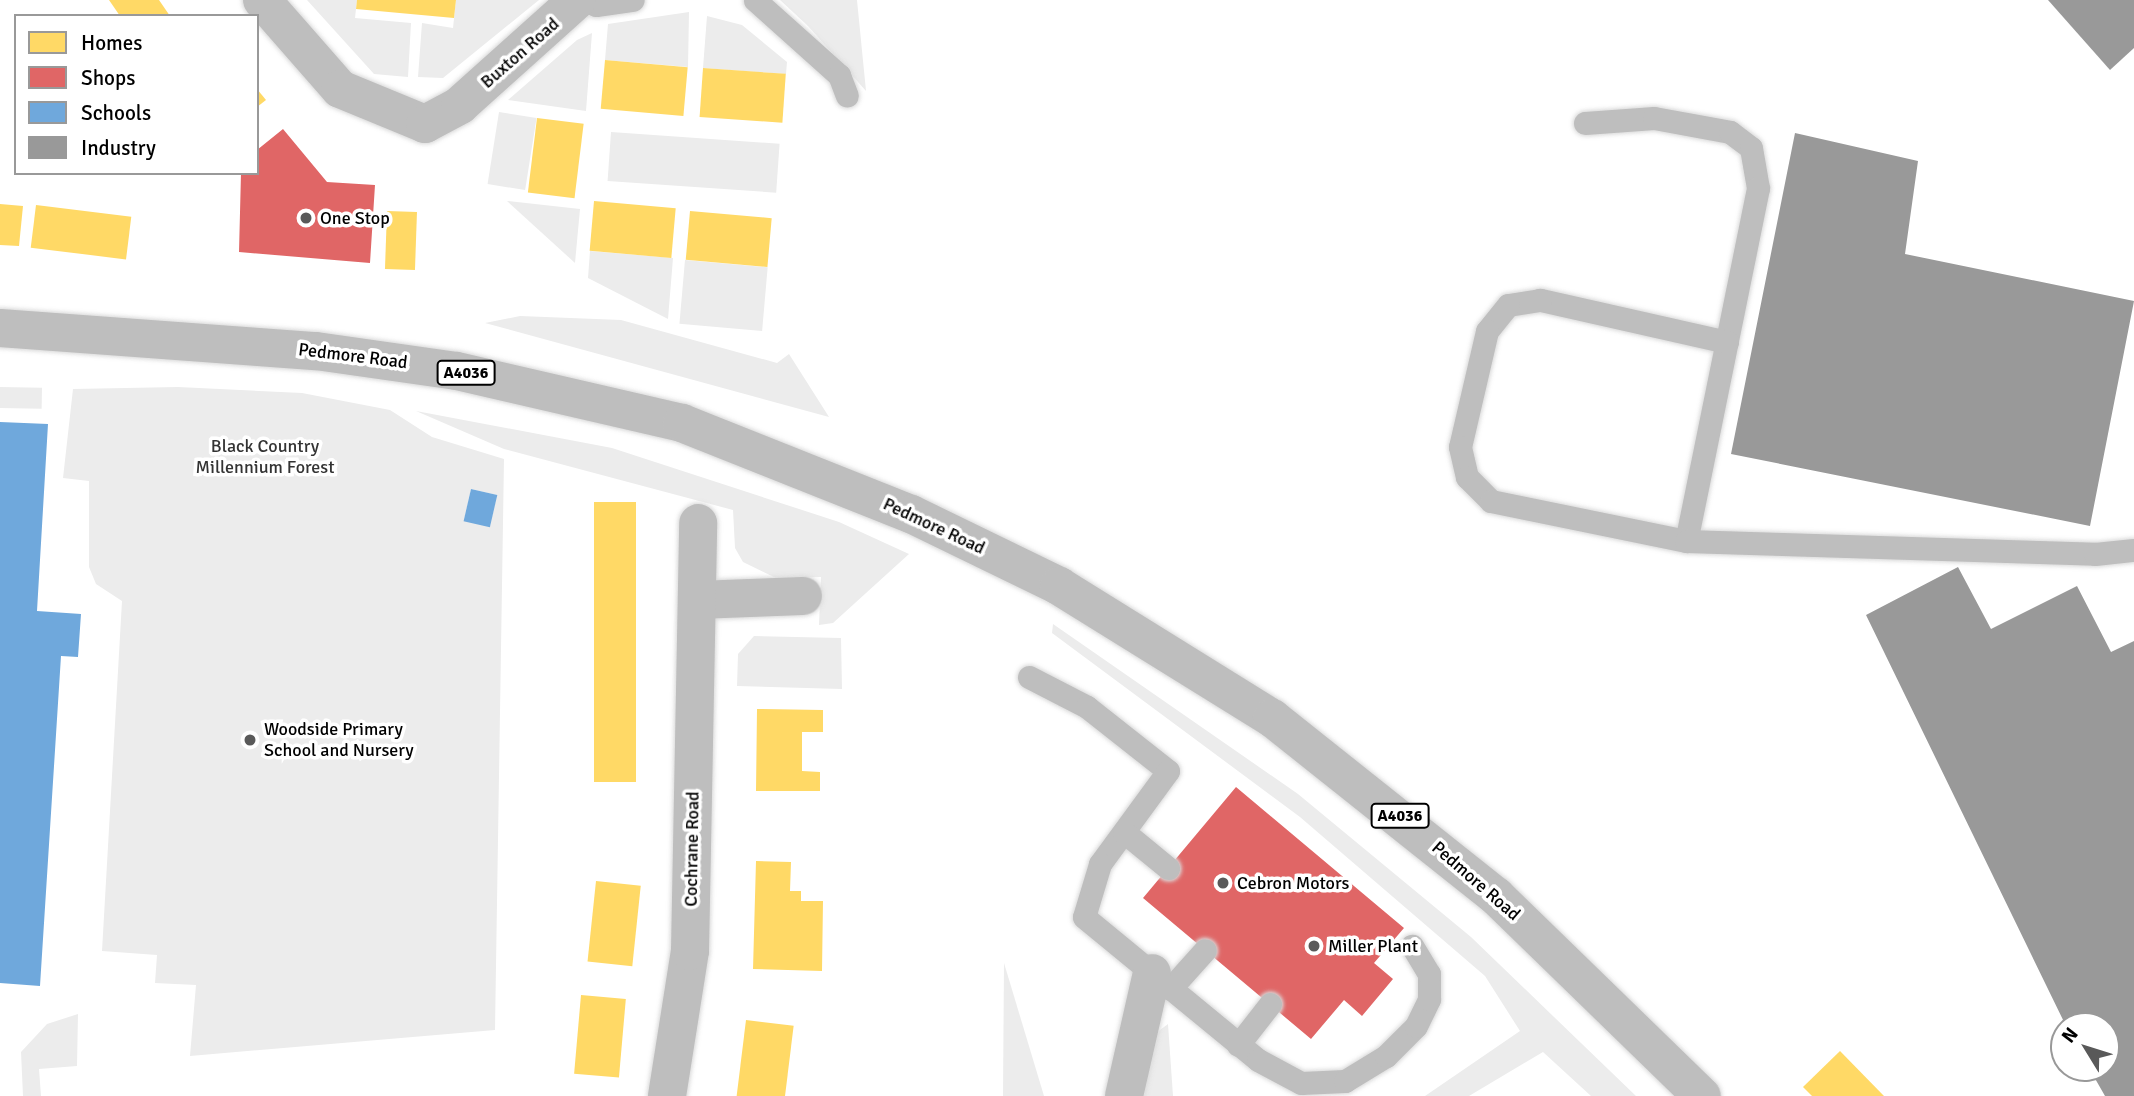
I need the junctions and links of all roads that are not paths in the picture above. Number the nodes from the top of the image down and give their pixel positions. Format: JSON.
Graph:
{"nodes":[{"id":1,"x":262,"y":0,"type":"edge"},
{"id":2,"x":577,"y":0,"type":"edge"},
{"id":3,"x":587,"y":0,"type":"edge"},
{"id":4,"x":633,"y":0,"type":"edge"},
{"id":5,"x":755,"y":0,"type":"edge"},
{"id":6,"x":847,"y":96,"type":"dead end"},
{"id":7,"x":1585,"y":123,"type":"dead end"},
{"id":8,"x":0,"y":328,"type":"edge"},
{"id":9,"x":1727,"y":342,"type":"junction"},
{"id":10,"x":698,"y":523,"type":"dead end"},
{"id":11,"x":1686,"y":541,"type":"junction"},
{"id":12,"x":2134,"y":550,"type":"edge"},
{"id":13,"x":803,"y":596,"type":"dead end"},
{"id":14,"x":697,"y":600,"type":"junction"},
{"id":15,"x":1029,"y":677,"type":"dead end"},
{"id":16,"x":1124,"y":832,"type":"junction"},
{"id":17,"x":1168,"y":868,"type":"dead end"},
{"id":18,"x":1412,"y":946,"type":"dead end"},
{"id":19,"x":1205,"y":950,"type":"dead end"},
{"id":20,"x":1161,"y":981,"type":"junction"},
{"id":21,"x":1270,"y":1004,"type":"dead end"},
{"id":22,"x":1238,"y":1045,"type":"junction"},
{"id":23,"x":667,"y":1096,"type":"edge"},
{"id":24,"x":1124,"y":1096,"type":"edge"},
{"id":25,"x":1702,"y":1096,"type":"edge"}],
"edges":[{"from":1,"to":2,"type":"main road","name":"Buxton Road"},
{"from":3,"to":4,"type":"lane"},
{"from":5,"to":6,"type":"lane"},
{"from":7,"to":9,"type":"lane"},
{"from":8,"to":25,"type":"main road","name":"Pedmore Road","number":"A4036"},
{"from":9,"to":11,"type":"lane"},
{"from":9,"to":11,"type":"lane"},
{"from":10,"to":14,"type":"main road","name":"Cochrane Road"},
{"from":11,"to":12,"type":"lane"},
{"from":13,"to":14,"type":"main road"},
{"from":14,"to":23,"type":"main road","name":"Cochrane Road"},
{"from":15,"to":16,"type":"lane"},
{"from":16,"to":17,"type":"lane"},
{"from":16,"to":20,"type":"lane"},
{"from":18,"to":22,"type":"lane"},
{"from":19,"to":20,"type":"lane"},
{"from":20,"to":22,"type":"lane"},
{"from":20,"to":24,"type":"main road"},
{"from":21,"to":22,"type":"lane"}]}
